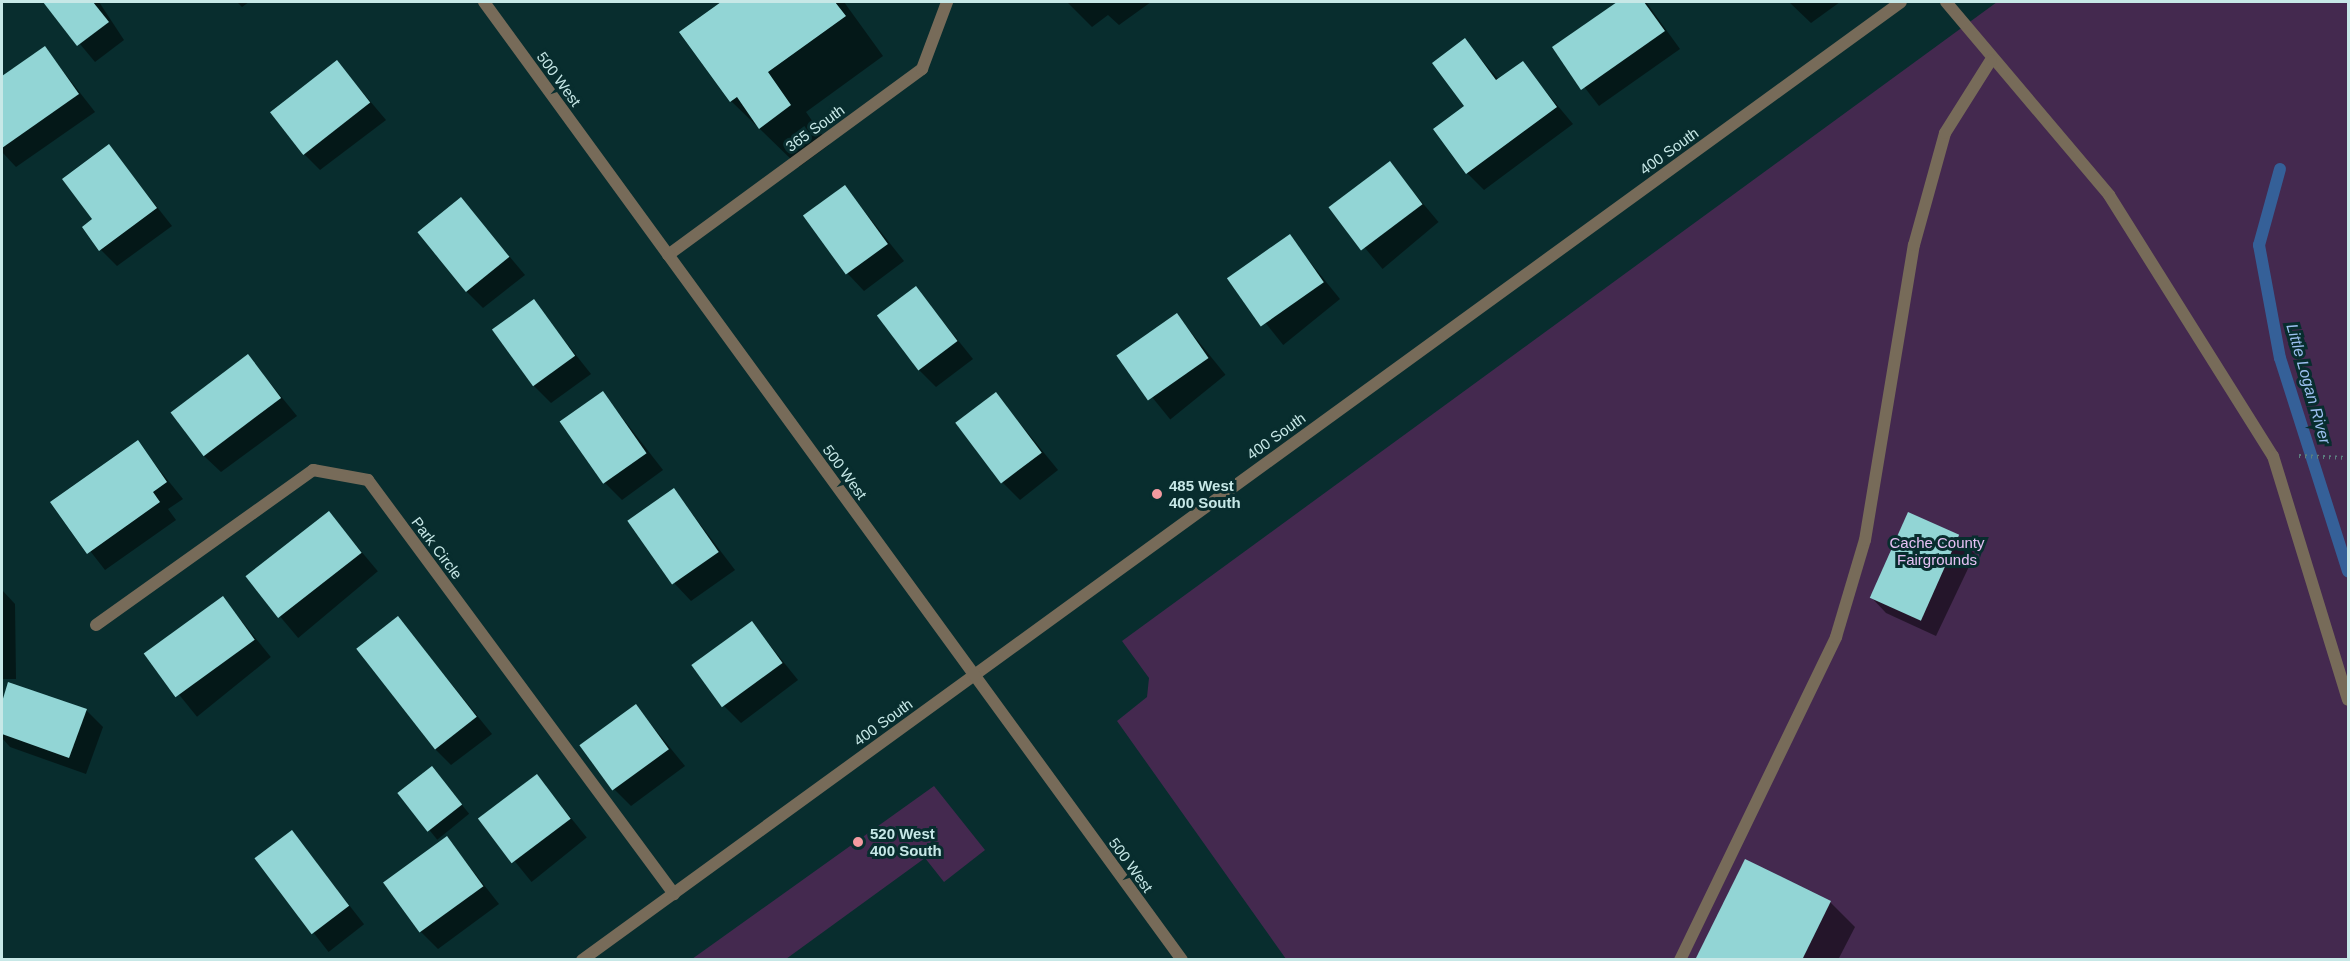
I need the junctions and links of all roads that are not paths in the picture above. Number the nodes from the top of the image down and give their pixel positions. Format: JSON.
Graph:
{"nodes":[{"id":1,"x":484,"y":2,"type":"edge"},
{"id":2,"x":947,"y":2,"type":"edge"},
{"id":3,"x":1900,"y":2,"type":"edge"},
{"id":4,"x":1947,"y":2,"type":"edge"},
{"id":5,"x":1991,"y":60,"type":"junction"},
{"id":6,"x":668,"y":255,"type":"junction"},
{"id":7,"x":96,"y":625,"type":"dead end"},
{"id":8,"x":973,"y":674,"type":"junction"},
{"id":9,"x":2349,"y":700,"type":"edge"},
{"id":10,"x":674,"y":894,"type":"junction"},
{"id":11,"x":582,"y":960,"type":"edge"},
{"id":12,"x":1182,"y":960,"type":"edge"},
{"id":13,"x":1680,"y":960,"type":"edge"}],
"edges":[{"from":1,"to":6,"type":"street","name":"500 West"},
{"from":2,"to":6,"type":"street","name":"365 South"},
{"from":3,"to":8,"type":"street","name":"400 South"},
{"from":4,"to":5,"type":"street"},
{"from":5,"to":9,"type":"street"},
{"from":5,"to":13,"type":"street"},
{"from":6,"to":8,"type":"street","name":"500 West"},
{"from":7,"to":10,"type":"street","name":"Park Circle"},
{"from":8,"to":10,"type":"street","name":"400 South"},
{"from":8,"to":12,"type":"street","name":"500 West"},
{"from":10,"to":11,"type":"street","name":"400 South"}]}
